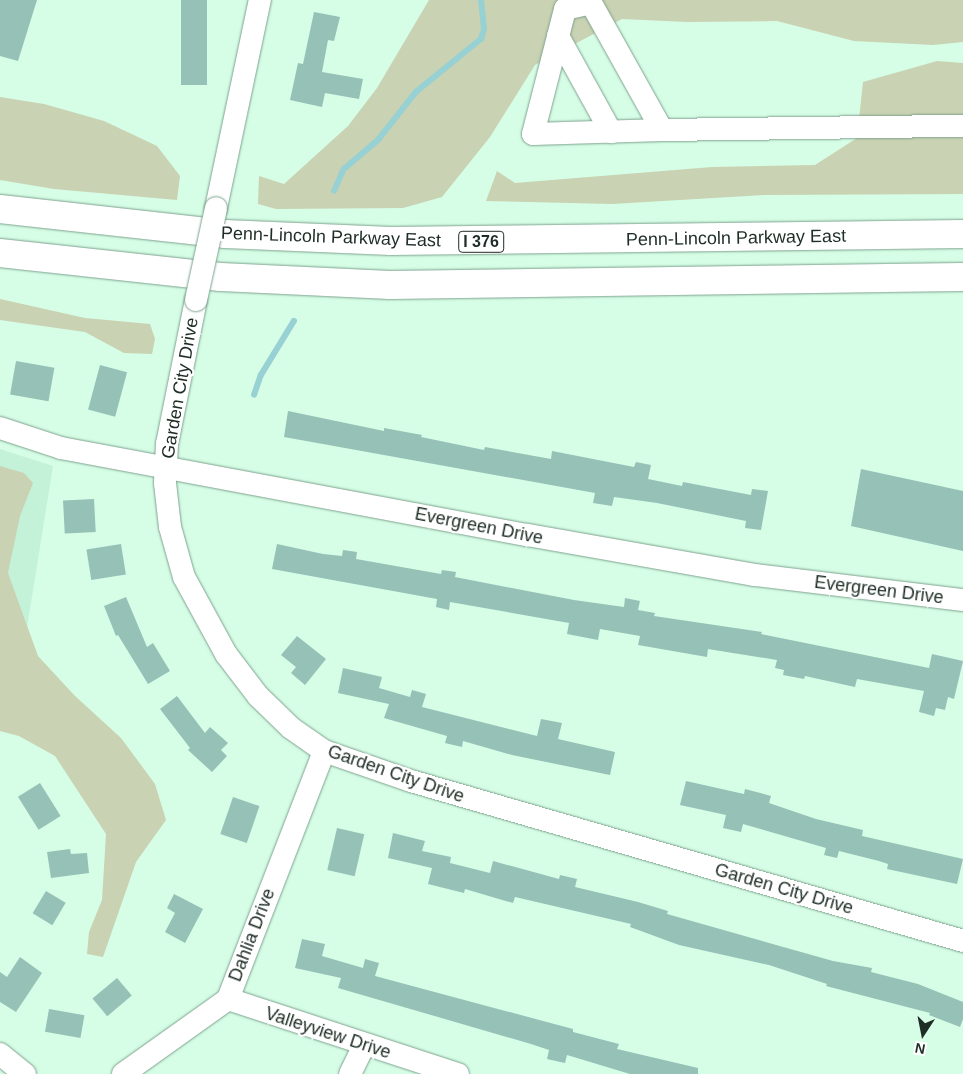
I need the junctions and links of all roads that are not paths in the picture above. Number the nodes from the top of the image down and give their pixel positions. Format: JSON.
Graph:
{"nodes":[{"id":1,"x":260,"y":0,"type":"edge"},
{"id":2,"x":558,"y":36,"type":"junction"},
{"id":3,"x":963,"y":126,"type":"edge"},
{"id":4,"x":662,"y":130,"type":"junction"},
{"id":5,"x":611,"y":132,"type":"junction"},
{"id":6,"x":0,"y":209,"type":"edge"},
{"id":7,"x":963,"y":234,"type":"edge"},
{"id":8,"x":0,"y":253,"type":"edge"},
{"id":9,"x":963,"y":277,"type":"edge"},
{"id":10,"x":0,"y":428,"type":"edge"},
{"id":11,"x":165,"y":466,"type":"junction"},
{"id":12,"x":963,"y":600,"type":"edge"},
{"id":13,"x":324,"y":751,"type":"junction"},
{"id":14,"x":963,"y":941,"type":"edge"},
{"id":15,"x":228,"y":999,"type":"junction"},
{"id":16,"x":364,"y":1045,"type":"junction"},
{"id":17,"x":0,"y":1054,"type":"edge"},
{"id":18,"x":24,"y":1074,"type":"edge"},
{"id":19,"x":123,"y":1074,"type":"edge"},
{"id":20,"x":350,"y":1074,"type":"edge"},
{"id":21,"x":458,"y":1074,"type":"edge"}],
"edges":[{"from":1,"to":11,"type":"street","name":"Garden City Drive","bridge":true},
{"from":2,"to":4,"type":"street"},
{"from":2,"to":5,"type":"street"},
{"from":2,"to":5,"type":"street"},
{"from":3,"to":4,"type":"street"},
{"from":4,"to":5,"type":"street"},
{"from":6,"to":7,"type":"highway","name":"Penn-Lincoln Parkway East","number":"I 376"},
{"from":8,"to":9,"type":"highway"},
{"from":10,"to":11,"type":"street","name":"Evergreen Drive"},
{"from":11,"to":12,"type":"street","name":"Evergreen Drive"},
{"from":11,"to":13,"type":"street","name":"Garden City Drive"},
{"from":13,"to":14,"type":"street","name":"Garden City Drive"},
{"from":13,"to":15,"type":"street","name":"Dahlia Drive"},
{"from":15,"to":16,"type":"street","name":"Valleyview Drive"},
{"from":15,"to":19,"type":"street","name":"Dahlia Drive"},
{"from":16,"to":20,"type":"street"},
{"from":16,"to":21,"type":"street","name":"Valleyview Drive"},
{"from":17,"to":18,"type":"street"}]}
